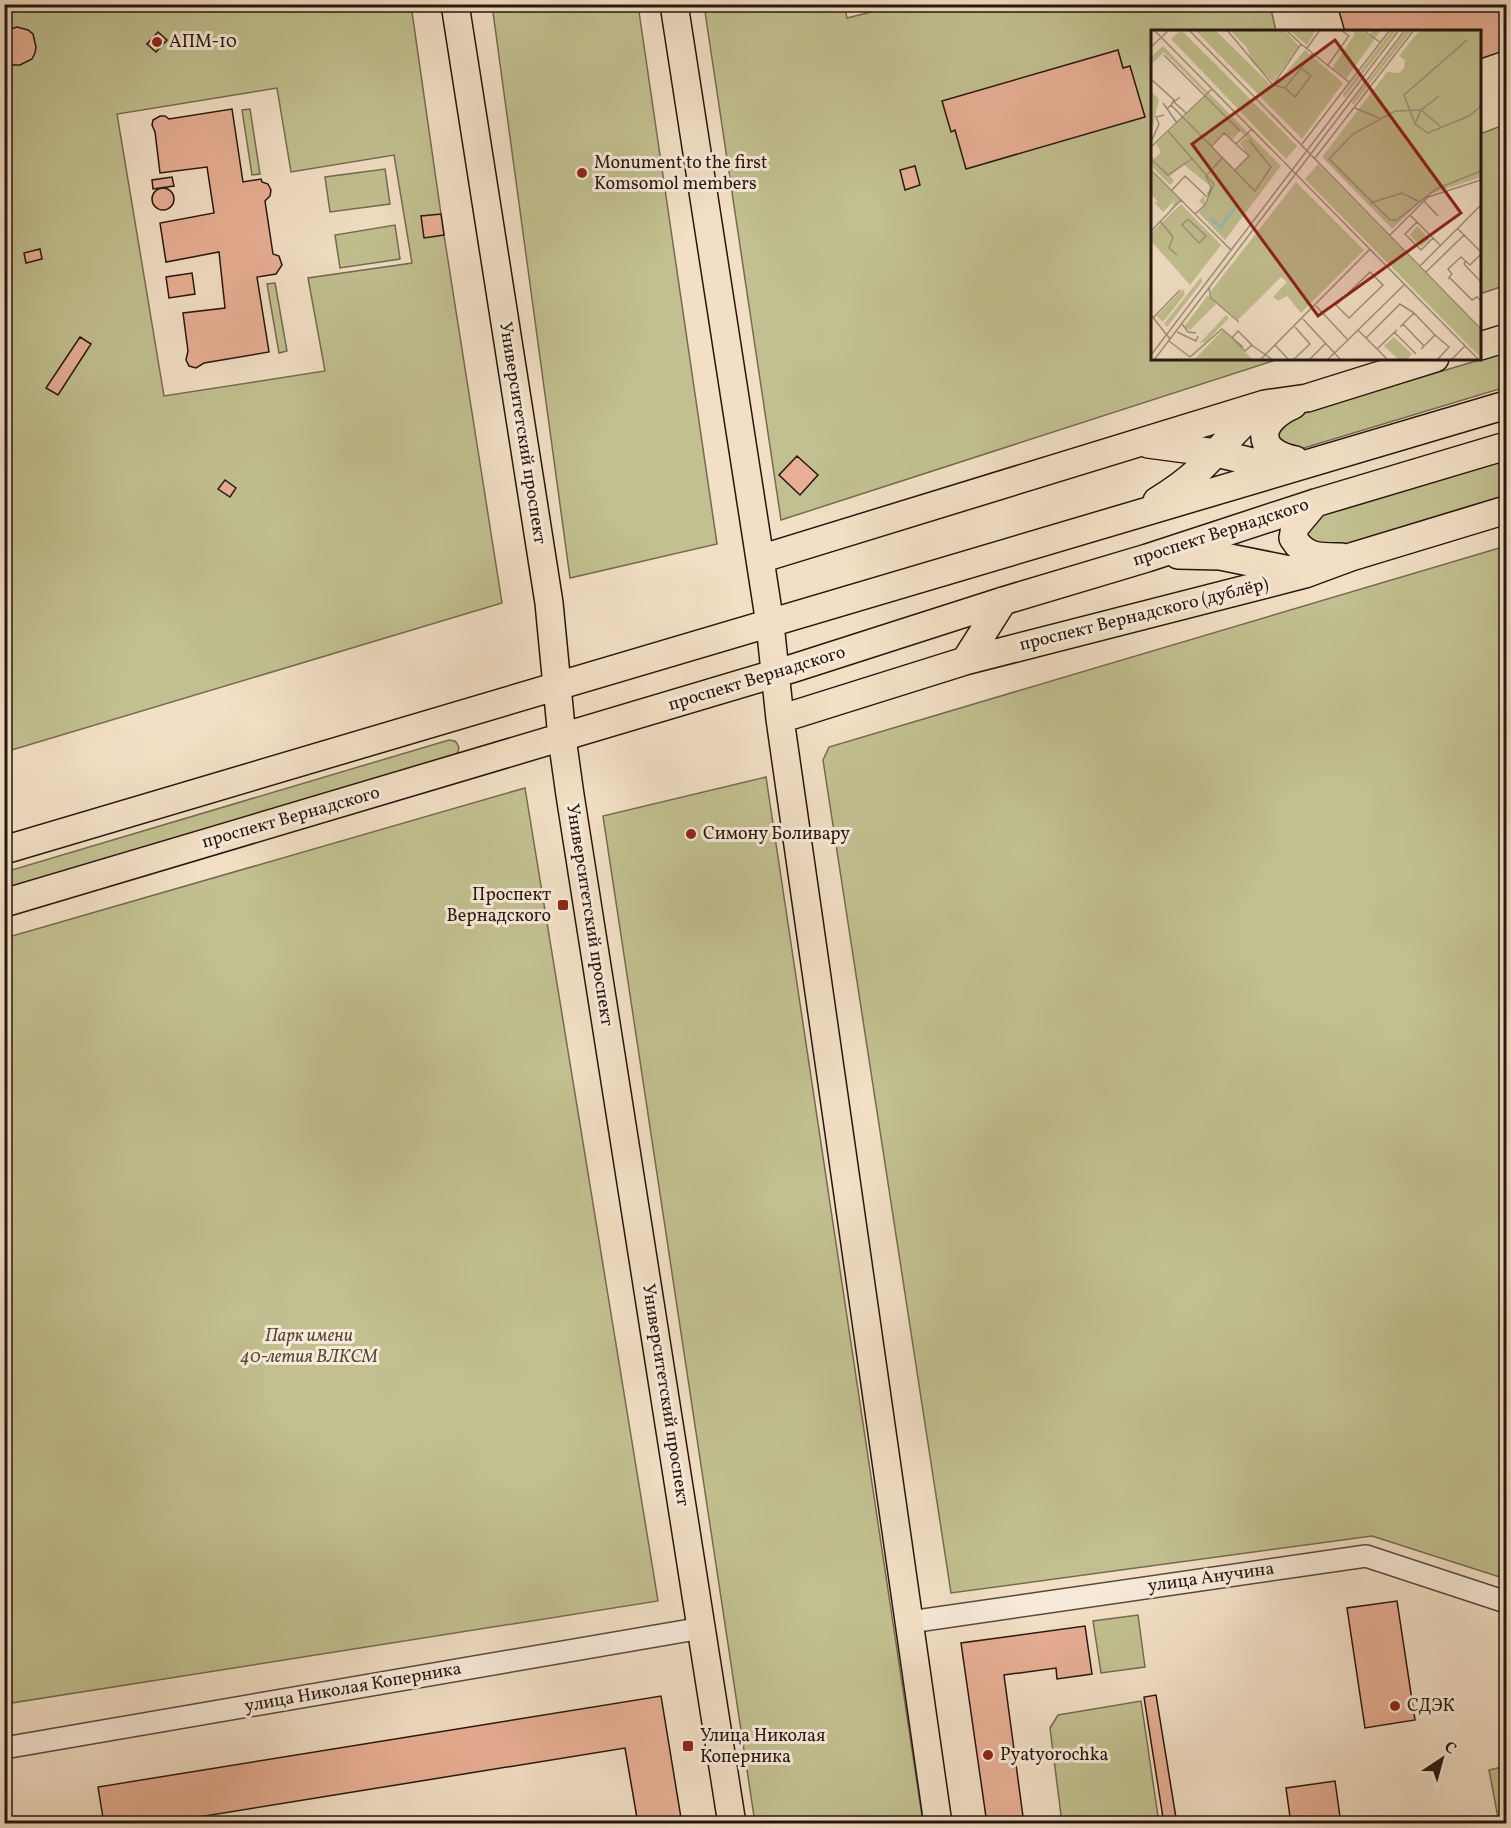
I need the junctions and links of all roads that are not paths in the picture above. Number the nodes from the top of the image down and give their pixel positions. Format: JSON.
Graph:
{"nodes":[{"id":1,"x":455,"y":4,"type":"edge"},
{"id":2,"x":674,"y":4,"type":"edge"},
{"id":3,"x":1506,"y":338,"type":"edge"},
{"id":4,"x":1481,"y":344,"type":"edge"},
{"id":5,"x":1429,"y":360,"type":"edge"},
{"id":6,"x":1307,"y":398,"type":"junction"},
{"id":7,"x":1265,"y":404,"type":"junction"},
{"id":8,"x":1506,"y":405,"type":"edge"},
{"id":9,"x":1141,"y":443,"type":"junction"},
{"id":10,"x":1506,"y":446,"type":"edge"},
{"id":11,"x":1216,"y":453,"type":"junction"},
{"id":12,"x":1311,"y":463,"type":"junction"},
{"id":13,"x":1315,"y":503,"type":"junction"},
{"id":14,"x":1506,"y":510,"type":"edge"},
{"id":15,"x":1127,"y":519,"type":"junction"},
{"id":16,"x":1351,"y":557,"type":"junction"},
{"id":17,"x":1147,"y":558,"type":"junction"},
{"id":18,"x":760,"y":559,"type":"junction"},
{"id":19,"x":1305,"y":574,"type":"junction"},
{"id":20,"x":1003,"y":601,"type":"junction"},
{"id":21,"x":770,"y":624,"type":"junction"},
{"id":22,"x":965,"y":661,"type":"junction"},
{"id":23,"x":774,"y":674,"type":"junction"},
{"id":24,"x":557,"y":685,"type":"junction"},
{"id":25,"x":780,"y":719,"type":"junction"},
{"id":26,"x":562,"y":738,"type":"junction"},
{"id":27,"x":4,"y":850,"type":"edge"},
{"id":28,"x":4,"y":903,"type":"edge"},
{"id":29,"x":1506,"y":1602,"type":"edge"},
{"id":30,"x":910,"y":1622,"type":"junction"},
{"id":31,"x":702,"y":1628,"type":"junction"},
{"id":32,"x":4,"y":1748,"type":"edge"},
{"id":33,"x":732,"y":1824,"type":"edge"},
{"id":34,"x":938,"y":1824,"type":"edge"}],
"edges":[{"from":1,"to":24,"type":"main road","name":"Университетский проспект"},
{"from":2,"to":18,"type":"main road"},
{"from":3,"to":4,"type":"main road"},
{"from":5,"to":6,"type":"main road"},
{"from":6,"to":7,"type":"main road"},
{"from":6,"to":12,"type":"main road"},
{"from":7,"to":9,"type":"main road"},
{"from":7,"to":11,"type":"main road"},
{"from":8,"to":12,"type":"main road"},
{"from":9,"to":11,"type":"main road"},
{"from":9,"to":18,"type":"main road"},
{"from":10,"to":13,"type":"main road","name":"проспект Вернадского"},
{"from":11,"to":12,"type":"main road"},
{"from":11,"to":15,"type":"main road"},
{"from":12,"to":15,"type":"main road"},
{"from":13,"to":16,"type":"main road"},
{"from":13,"to":17,"type":"main road","name":"проспект Вернадского"},
{"from":14,"to":16,"type":"main road","name":"проспект Вернадского (дублёр)"},
{"from":15,"to":21,"type":"main road"},
{"from":16,"to":19,"type":"main road","name":"проспект Вернадского (дублёр)"},
{"from":17,"to":19,"type":"main road"},
{"from":17,"to":20,"type":"main road","name":"проспект Вернадского"},
{"from":18,"to":21,"type":"main road"},
{"from":19,"to":22,"type":"main road","name":"проспект Вернадского (дублёр)"},
{"from":20,"to":22,"type":"main road"},
{"from":20,"to":23,"type":"main road","name":"проспект Вернадского"},
{"from":21,"to":23,"type":"main road"},
{"from":21,"to":24,"type":"main road"},
{"from":22,"to":25,"type":"main road","name":"проспект Вернадского (дублёр)"},
{"from":23,"to":25,"type":"main road"},
{"from":23,"to":26,"type":"main road","name":"проспект Вернадского"},
{"from":24,"to":26,"type":"main road","name":"Университетский проспект"},
{"from":24,"to":27,"type":"main road"},
{"from":25,"to":30,"type":"main road"},
{"from":26,"to":28,"type":"main road","name":"проспект Вернадского"},
{"from":26,"to":31,"type":"main road","name":"Университетский проспект"},
{"from":29,"to":30,"type":"street","name":"улица Анучина"},
{"from":30,"to":34,"type":"main road"},
{"from":31,"to":32,"type":"street","name":"улица Николая Коперника"},
{"from":31,"to":33,"type":"main road","name":"Университетский проспект"}]}
